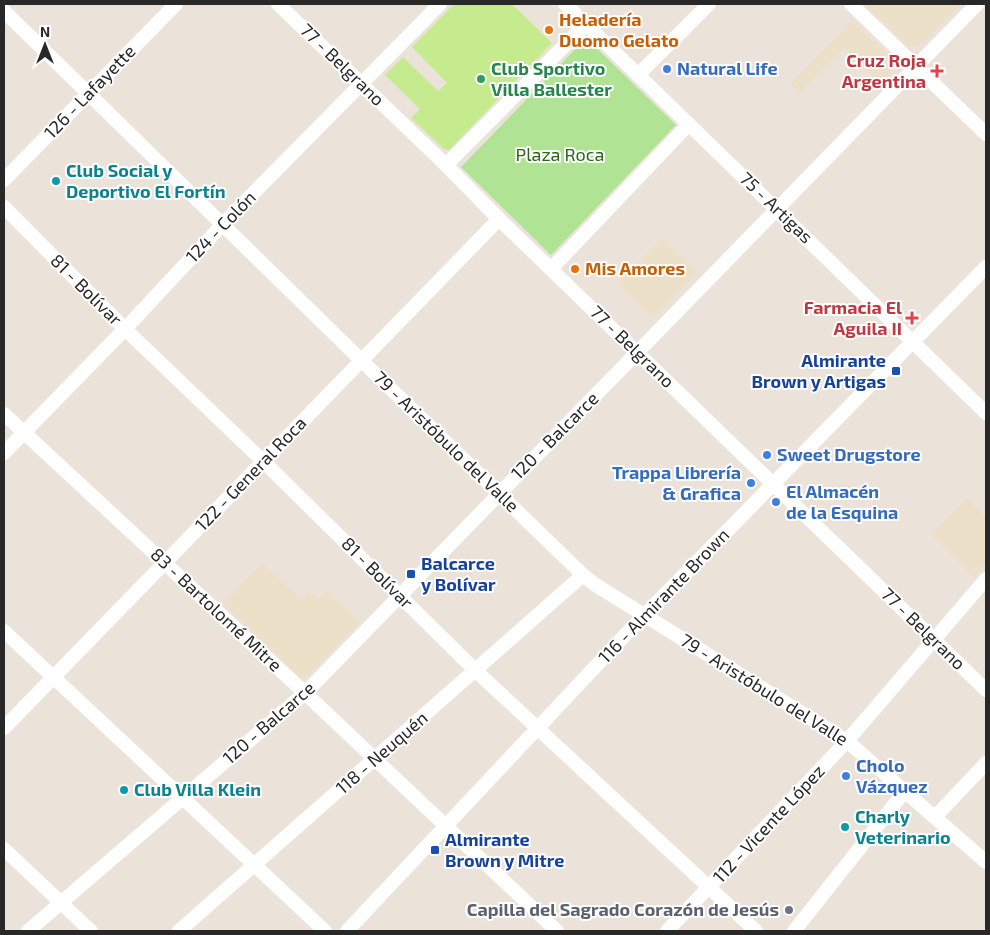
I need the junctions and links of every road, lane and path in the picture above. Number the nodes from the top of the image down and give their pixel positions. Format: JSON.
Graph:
{"nodes":[{"id":1,"x":176,"y":4,"type":"edge"},
{"id":2,"x":278,"y":4,"type":"edge"},
{"id":3,"x":440,"y":4,"type":"edge"},
{"id":4,"x":565,"y":4,"type":"edge"},
{"id":5,"x":709,"y":4,"type":"edge"},
{"id":6,"x":851,"y":4,"type":"edge"},
{"id":7,"x":977,"y":4,"type":"edge"},
{"id":8,"x":4,"y":11,"type":"edge"},
{"id":9,"x":586,"y":24,"type":"junction"},
{"id":10,"x":916,"y":68,"type":"junction"},
{"id":11,"x":638,"y":75,"type":"junction"},
{"id":12,"x":362,"y":84,"type":"junction"},
{"id":13,"x":88,"y":94,"type":"junction"},
{"id":14,"x":689,"y":124,"type":"junction"},
{"id":15,"x":986,"y":134,"type":"edge"},
{"id":16,"x":446,"y":165,"type":"junction"},
{"id":17,"x":4,"y":180,"type":"edge"},
{"id":18,"x":4,"y":208,"type":"edge"},
{"id":19,"x":778,"y":209,"type":"junction"},
{"id":20,"x":499,"y":219,"type":"junction"},
{"id":21,"x":222,"y":224,"type":"junction"},
{"id":22,"x":986,"y":267,"type":"edge"},
{"id":23,"x":551,"y":269,"type":"junction"},
{"id":24,"x":125,"y":329,"type":"junction"},
{"id":25,"x":914,"y":341,"type":"junction"},
{"id":26,"x":638,"y":352,"type":"junction"},
{"id":27,"x":361,"y":360,"type":"junction"},
{"id":28,"x":986,"y":412,"type":"edge"},
{"id":29,"x":4,"y":414,"type":"edge"},
{"id":30,"x":24,"y":432,"type":"junction"},
{"id":31,"x":4,"y":453,"type":"edge"},
{"id":32,"x":264,"y":462,"type":"junction"},
{"id":33,"x":773,"y":484,"type":"junction"},
{"id":34,"x":499,"y":493,"type":"junction"},
{"id":35,"x":165,"y":563,"type":"junction"},
{"id":36,"x":583,"y":575,"type":"junction"},
{"id":37,"x":986,"y":579,"type":"edge"},
{"id":38,"x":400,"y":595,"type":"junction"},
{"id":39,"x":645,"y":616,"type":"junction"},
{"id":40,"x":4,"y":632,"type":"edge"},
{"id":41,"x":934,"y":640,"type":"junction"},
{"id":42,"x":476,"y":670,"type":"junction"},
{"id":43,"x":53,"y":677,"type":"junction"},
{"id":44,"x":986,"y":690,"type":"edge"},
{"id":45,"x":306,"y":693,"type":"junction"},
{"id":46,"x":4,"y":728,"type":"edge"},
{"id":47,"x":538,"y":728,"type":"junction"},
{"id":48,"x":847,"y":740,"type":"junction"},
{"id":49,"x":375,"y":759,"type":"junction"},
{"id":50,"x":986,"y":763,"type":"edge"},
{"id":51,"x":905,"y":791,"type":"junction"},
{"id":52,"x":182,"y":798,"type":"junction"},
{"id":53,"x":935,"y":817,"type":"junction"},
{"id":54,"x":445,"y":827,"type":"junction"},
{"id":55,"x":4,"y":849,"type":"edge"},
{"id":56,"x":986,"y":862,"type":"edge"},
{"id":57,"x":255,"y":865,"type":"junction"},
{"id":58,"x":710,"y":887,"type":"junction"},
{"id":59,"x":61,"y":903,"type":"junction"},
{"id":60,"x":28,"y":931,"type":"edge"},
{"id":61,"x":91,"y":931,"type":"edge"},
{"id":62,"x":179,"y":931,"type":"edge"},
{"id":63,"x":325,"y":931,"type":"edge"},
{"id":64,"x":347,"y":931,"type":"edge"},
{"id":65,"x":557,"y":931,"type":"edge"},
{"id":66,"x":667,"y":931,"type":"edge"},
{"id":67,"x":756,"y":931,"type":"edge"},
{"id":68,"x":794,"y":931,"type":"edge"}],
"edges":[{"from":1,"to":13,"type":"street","name":"126 - Lafayette"},
{"from":2,"to":12,"type":"street","name":"77 - Belgrano"},
{"from":3,"to":12,"type":"street","name":"124 - Colón"},
{"from":4,"to":9,"type":"street","name":"75 - Artigas"},
{"from":5,"to":11,"type":"street"},
{"from":6,"to":10,"type":"street"},
{"from":7,"to":10,"type":"street","name":"120 - Balcarce"},
{"from":8,"to":13,"type":"street","name":"79 - Aristóbulo del Valle"},
{"from":9,"to":11,"type":"street","name":"75 - Artigas"},
{"from":9,"to":16,"type":"street"},
{"from":10,"to":15,"type":"street"},
{"from":10,"to":19,"type":"street","name":"120 - Balcarce"},
{"from":11,"to":14,"type":"street","name":"75 - Artigas"},
{"from":12,"to":16,"type":"street","name":"77 - Belgrano"},
{"from":12,"to":21,"type":"street","name":"124 - Colón"},
{"from":13,"to":17,"type":"street","name":"126 - Lafayette"},
{"from":13,"to":21,"type":"street","name":"79 - Aristóbulo del Valle"},
{"from":14,"to":19,"type":"street","name":"75 - Artigas"},
{"from":14,"to":23,"type":"street"},
{"from":16,"to":20,"type":"street","name":"77 - Belgrano"},
{"from":18,"to":24,"type":"street","name":"81 - Bolívar"},
{"from":19,"to":25,"type":"street","name":"75 - Artigas"},
{"from":19,"to":26,"type":"street","name":"120 - Balcarce"},
{"from":20,"to":23,"type":"street","name":"77 - Belgrano"},
{"from":20,"to":27,"type":"street","name":"122 - General Roca"},
{"from":21,"to":24,"type":"street","name":"124 - Colón"},
{"from":21,"to":27,"type":"street","name":"79 - Aristóbulo del Valle"},
{"from":22,"to":25,"type":"street","name":"116 - Almirante Brown"},
{"from":23,"to":26,"type":"street","name":"77 - Belgrano"},
{"from":24,"to":30,"type":"street","name":"124 - Colón"},
{"from":24,"to":32,"type":"street","name":"81 - Bolívar"},
{"from":25,"to":28,"type":"street","name":"75 - Artigas"},
{"from":25,"to":33,"type":"street","name":"116 - Almirante Brown"},
{"from":26,"to":33,"type":"street","name":"77 - Belgrano"},
{"from":26,"to":34,"type":"street","name":"120 - Balcarce"},
{"from":27,"to":32,"type":"street","name":"122 - General Roca"},
{"from":27,"to":34,"type":"street","name":"79 - Aristóbulo del Valle"},
{"from":29,"to":30,"type":"street","name":"83 - Bartolomé Mitre"},
{"from":30,"to":31,"type":"street","name":"124 - Colón"},
{"from":30,"to":35,"type":"street","name":"83 - Bartolomé Mitre"},
{"from":32,"to":35,"type":"street","name":"122 - General Roca"},
{"from":32,"to":38,"type":"street","name":"81 - Bolívar"},
{"from":33,"to":39,"type":"street","name":"116 - Almirante Brown"},
{"from":33,"to":41,"type":"street","name":"77 - Belgrano"},
{"from":34,"to":36,"type":"street","name":"79 - Aristóbulo del Valle"},
{"from":34,"to":38,"type":"street","name":"120 - Balcarce"},
{"from":35,"to":43,"type":"street","name":"122 - General Roca"},
{"from":35,"to":45,"type":"street","name":"83 - Bartolomé Mitre"},
{"from":36,"to":39,"type":"street","name":"79 - Aristóbulo del Valle"},
{"from":36,"to":42,"type":"street","name":"118 - Neuquén"},
{"from":37,"to":41,"type":"street","name":"112 - Vicente López"},
{"from":38,"to":42,"type":"street","name":"81 - Bolívar"},
{"from":38,"to":45,"type":"street","name":"120 - Balcarce"},
{"from":39,"to":47,"type":"street","name":"116 - Almirante Brown"},
{"from":39,"to":48,"type":"street","name":"79 - Aristóbulo del Valle"},
{"from":40,"to":43,"type":"street"},
{"from":41,"to":44,"type":"street","name":"77 - Belgrano"},
{"from":41,"to":48,"type":"street","name":"112 - Vicente López"},
{"from":42,"to":47,"type":"street","name":"81 - Bolívar"},
{"from":42,"to":49,"type":"street","name":"118 - Neuquén"},
{"from":43,"to":46,"type":"street","name":"122 - General Roca"},
{"from":43,"to":52,"type":"street"},
{"from":45,"to":49,"type":"street","name":"83 - Bartolomé Mitre"},
{"from":45,"to":52,"type":"street","name":"120 - Balcarce"},
{"from":47,"to":54,"type":"street","name":"116 - Almirante Brown"},
{"from":47,"to":58,"type":"street","name":"81 - Bolívar"},
{"from":48,"to":51,"type":"street","name":"79 - Aristóbulo del Valle"},
{"from":48,"to":58,"type":"street","name":"112 - Vicente López"},
{"from":49,"to":54,"type":"street","name":"83 - Bartolomé Mitre"},
{"from":49,"to":57,"type":"street","name":"118 - Neuquén"},
{"from":50,"to":53,"type":"street"},
{"from":51,"to":53,"type":"street","name":"79 - Aristóbulo del Valle"},
{"from":51,"to":68,"type":"street"},
{"from":52,"to":57,"type":"street"},
{"from":52,"to":59,"type":"street","name":"120 - Balcarce"},
{"from":53,"to":56,"type":"street","name":"79 - Aristóbulo del Valle"},
{"from":54,"to":64,"type":"street","name":"116 - Almirante Brown"},
{"from":54,"to":65,"type":"street","name":"83 - Bartolomé Mitre"},
{"from":55,"to":59,"type":"street"},
{"from":57,"to":62,"type":"street","name":"118 - Neuquén"},
{"from":57,"to":63,"type":"street"},
{"from":58,"to":66,"type":"street","name":"112 - Vicente López"},
{"from":58,"to":67,"type":"street","name":"81 - Bolívar"},
{"from":59,"to":60,"type":"street","name":"120 - Balcarce"},
{"from":59,"to":61,"type":"street"}]}
